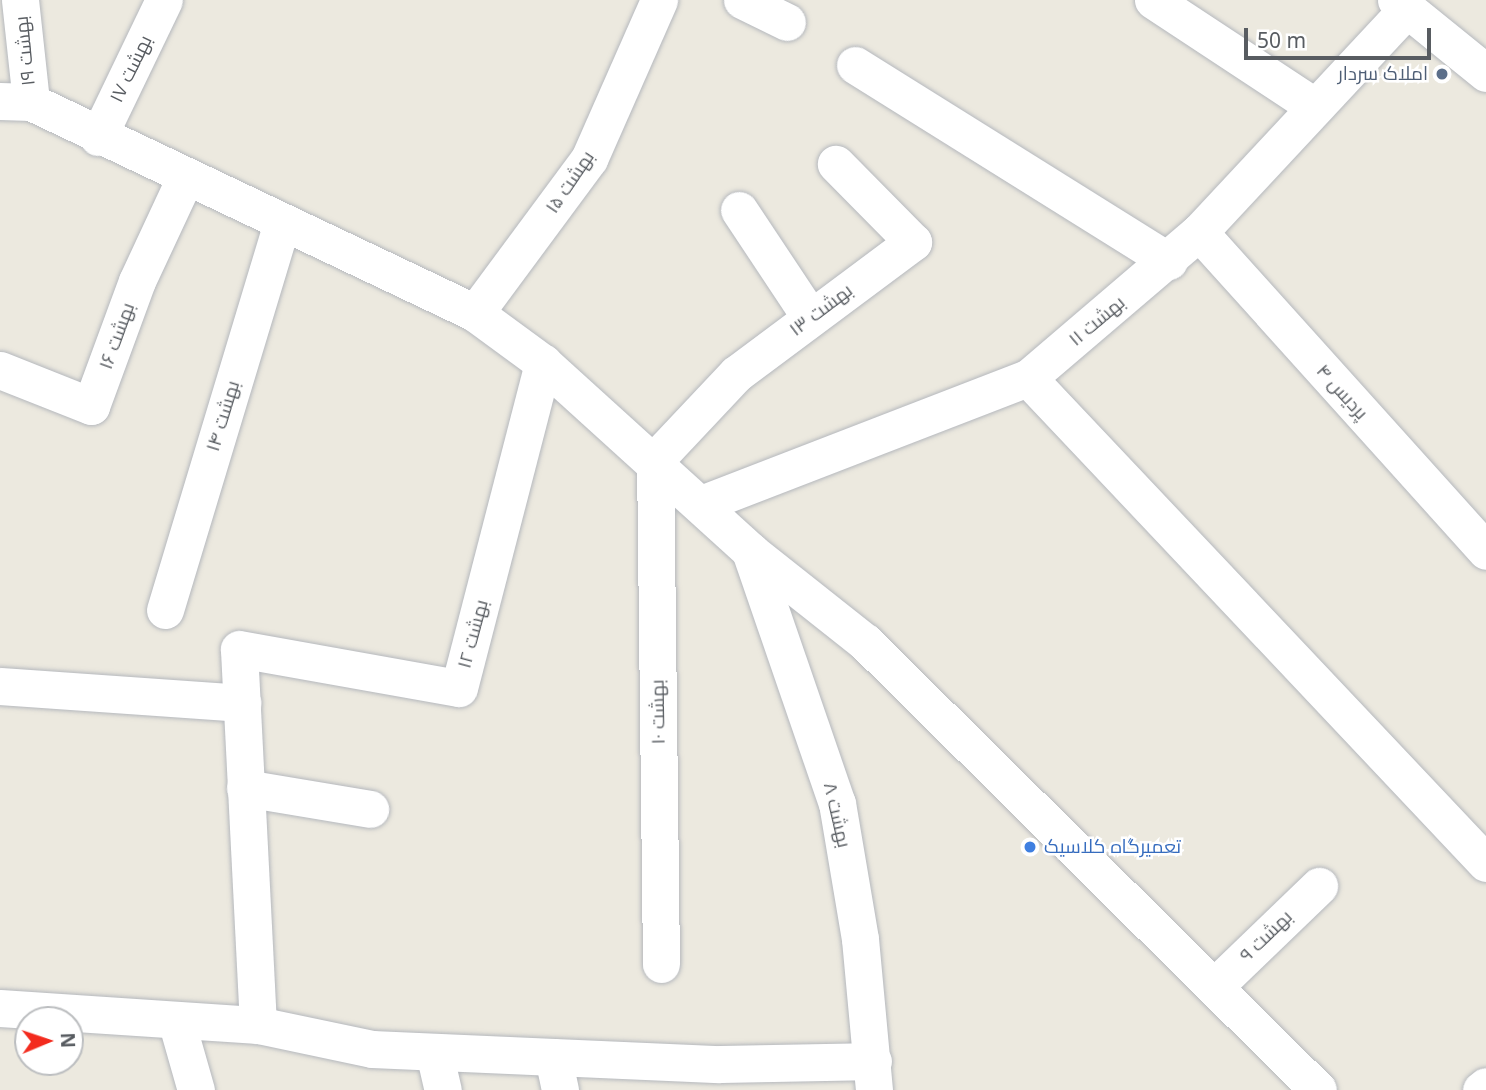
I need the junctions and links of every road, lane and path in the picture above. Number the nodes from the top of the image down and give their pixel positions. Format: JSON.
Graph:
{"nodes":[{"id":1,"x":20,"y":0,"type":"edge"},
{"id":2,"x":164,"y":0,"type":"edge"},
{"id":3,"x":659,"y":0,"type":"edge"},
{"id":4,"x":742,"y":0,"type":"edge"},
{"id":5,"x":1153,"y":0,"type":"edge"},
{"id":6,"x":1411,"y":7,"type":"edge"},
{"id":7,"x":787,"y":22,"type":"dead end"},
{"id":8,"x":855,"y":65,"type":"dead end"},
{"id":9,"x":1486,"y":74,"type":"edge"},
{"id":10,"x":16,"y":102,"type":"edge"},
{"id":11,"x":1315,"y":107,"type":"junction"},
{"id":12,"x":97,"y":138,"type":"junction"},
{"id":13,"x":836,"y":164,"type":"dead end"},
{"id":14,"x":184,"y":178,"type":"junction"},
{"id":15,"x":738,"y":210,"type":"dead end"},
{"id":16,"x":282,"y":223,"type":"junction"},
{"id":17,"x":1199,"y":232,"type":"junction"},
{"id":18,"x":1169,"y":261,"type":"junction"},
{"id":19,"x":475,"y":313,"type":"junction"},
{"id":20,"x":810,"y":317,"type":"junction"},
{"id":21,"x":544,"y":363,"type":"junction"},
{"id":22,"x":0,"y":370,"type":"edge"},
{"id":23,"x":1028,"y":379,"type":"junction"},
{"id":24,"x":654,"y":460,"type":"junction"},
{"id":25,"x":701,"y":504,"type":"junction"},
{"id":26,"x":750,"y":551,"type":"junction"},
{"id":27,"x":1486,"y":551,"type":"edge"},
{"id":28,"x":164,"y":610,"type":"dead end"},
{"id":29,"x":0,"y":686,"type":"edge"},
{"id":30,"x":242,"y":703,"type":"junction"},
{"id":31,"x":245,"y":788,"type":"junction"},
{"id":32,"x":370,"y":809,"type":"dead end"},
{"id":33,"x":1486,"y":863,"type":"edge"},
{"id":34,"x":1319,"y":886,"type":"dead end"},
{"id":35,"x":661,"y":964,"type":"dead end"},
{"id":36,"x":1214,"y":987,"type":"junction"},
{"id":37,"x":0,"y":1009,"type":"edge"},
{"id":38,"x":176,"y":1020,"type":"junction"},
{"id":39,"x":258,"y":1026,"type":"junction"},
{"id":40,"x":434,"y":1052,"type":"junction"},
{"id":41,"x":556,"y":1074,"type":"edge"},
{"id":42,"x":873,"y":1076,"type":"edge"},
{"id":43,"x":721,"y":1077,"type":"edge"},
{"id":44,"x":1486,"y":1086,"type":"edge"},
{"id":45,"x":195,"y":1090,"type":"edge"},
{"id":46,"x":443,"y":1090,"type":"edge"},
{"id":47,"x":1318,"y":1090,"type":"edge"},
{"id":48,"x":1481,"y":1090,"type":"edge"}],
"edges":[{"from":1,"to":10,"type":"street","name":"بهشت ۱۹"},
{"from":2,"to":12,"type":"street","name":"بهشت ۱۷"},
{"from":3,"to":19,"type":"street","name":"بهشت ۱۵"},
{"from":4,"to":7,"type":"street"},
{"from":5,"to":11,"type":"street"},
{"from":6,"to":9,"type":"street"},
{"from":6,"to":11,"type":"street","name":"بهشت ۱۱"},
{"from":8,"to":18,"type":"street"},
{"from":10,"to":12,"type":"street"},
{"from":11,"to":17,"type":"street","name":"بهشت ۱۱"},
{"from":12,"to":14,"type":"street"},
{"from":13,"to":20,"type":"street","name":"بهشت ۱۳"},
{"from":14,"to":16,"type":"street"},
{"from":14,"to":22,"type":"street","name":"بهشت ۱۶"},
{"from":15,"to":20,"type":"street"},
{"from":16,"to":19,"type":"street"},
{"from":16,"to":28,"type":"street","name":"بهشت ۱۴"},
{"from":17,"to":18,"type":"street","name":"بهشت ۱۱"},
{"from":17,"to":27,"type":"street","name":"پردیس ۴"},
{"from":18,"to":23,"type":"street","name":"بهشت ۱۱"},
{"from":19,"to":21,"type":"street"},
{"from":20,"to":24,"type":"street","name":"بهشت ۱۳"},
{"from":21,"to":24,"type":"street"},
{"from":21,"to":30,"type":"street","name":"بهشت ۱۲"},
{"from":23,"to":25,"type":"street","name":"بهشت ۱۱"},
{"from":23,"to":33,"type":"street"},
{"from":24,"to":25,"type":"street"},
{"from":24,"to":35,"type":"street","name":"بهشت ۱۰"},
{"from":25,"to":26,"type":"street"},
{"from":26,"to":36,"type":"street"},
{"from":26,"to":42,"type":"street","name":"بهشت ۸"},
{"from":29,"to":30,"type":"street"},
{"from":30,"to":31,"type":"street"},
{"from":31,"to":32,"type":"street"},
{"from":31,"to":39,"type":"street"},
{"from":34,"to":36,"type":"street","name":"بهشت ۹"},
{"from":36,"to":47,"type":"street"},
{"from":37,"to":38,"type":"street"},
{"from":38,"to":39,"type":"street"},
{"from":38,"to":45,"type":"street"},
{"from":39,"to":40,"type":"street"},
{"from":40,"to":41,"type":"street"},
{"from":40,"to":46,"type":"street"},
{"from":41,"to":43,"type":"street"},
{"from":42,"to":43,"type":"street"},
{"from":44,"to":48,"type":"street"}]}
